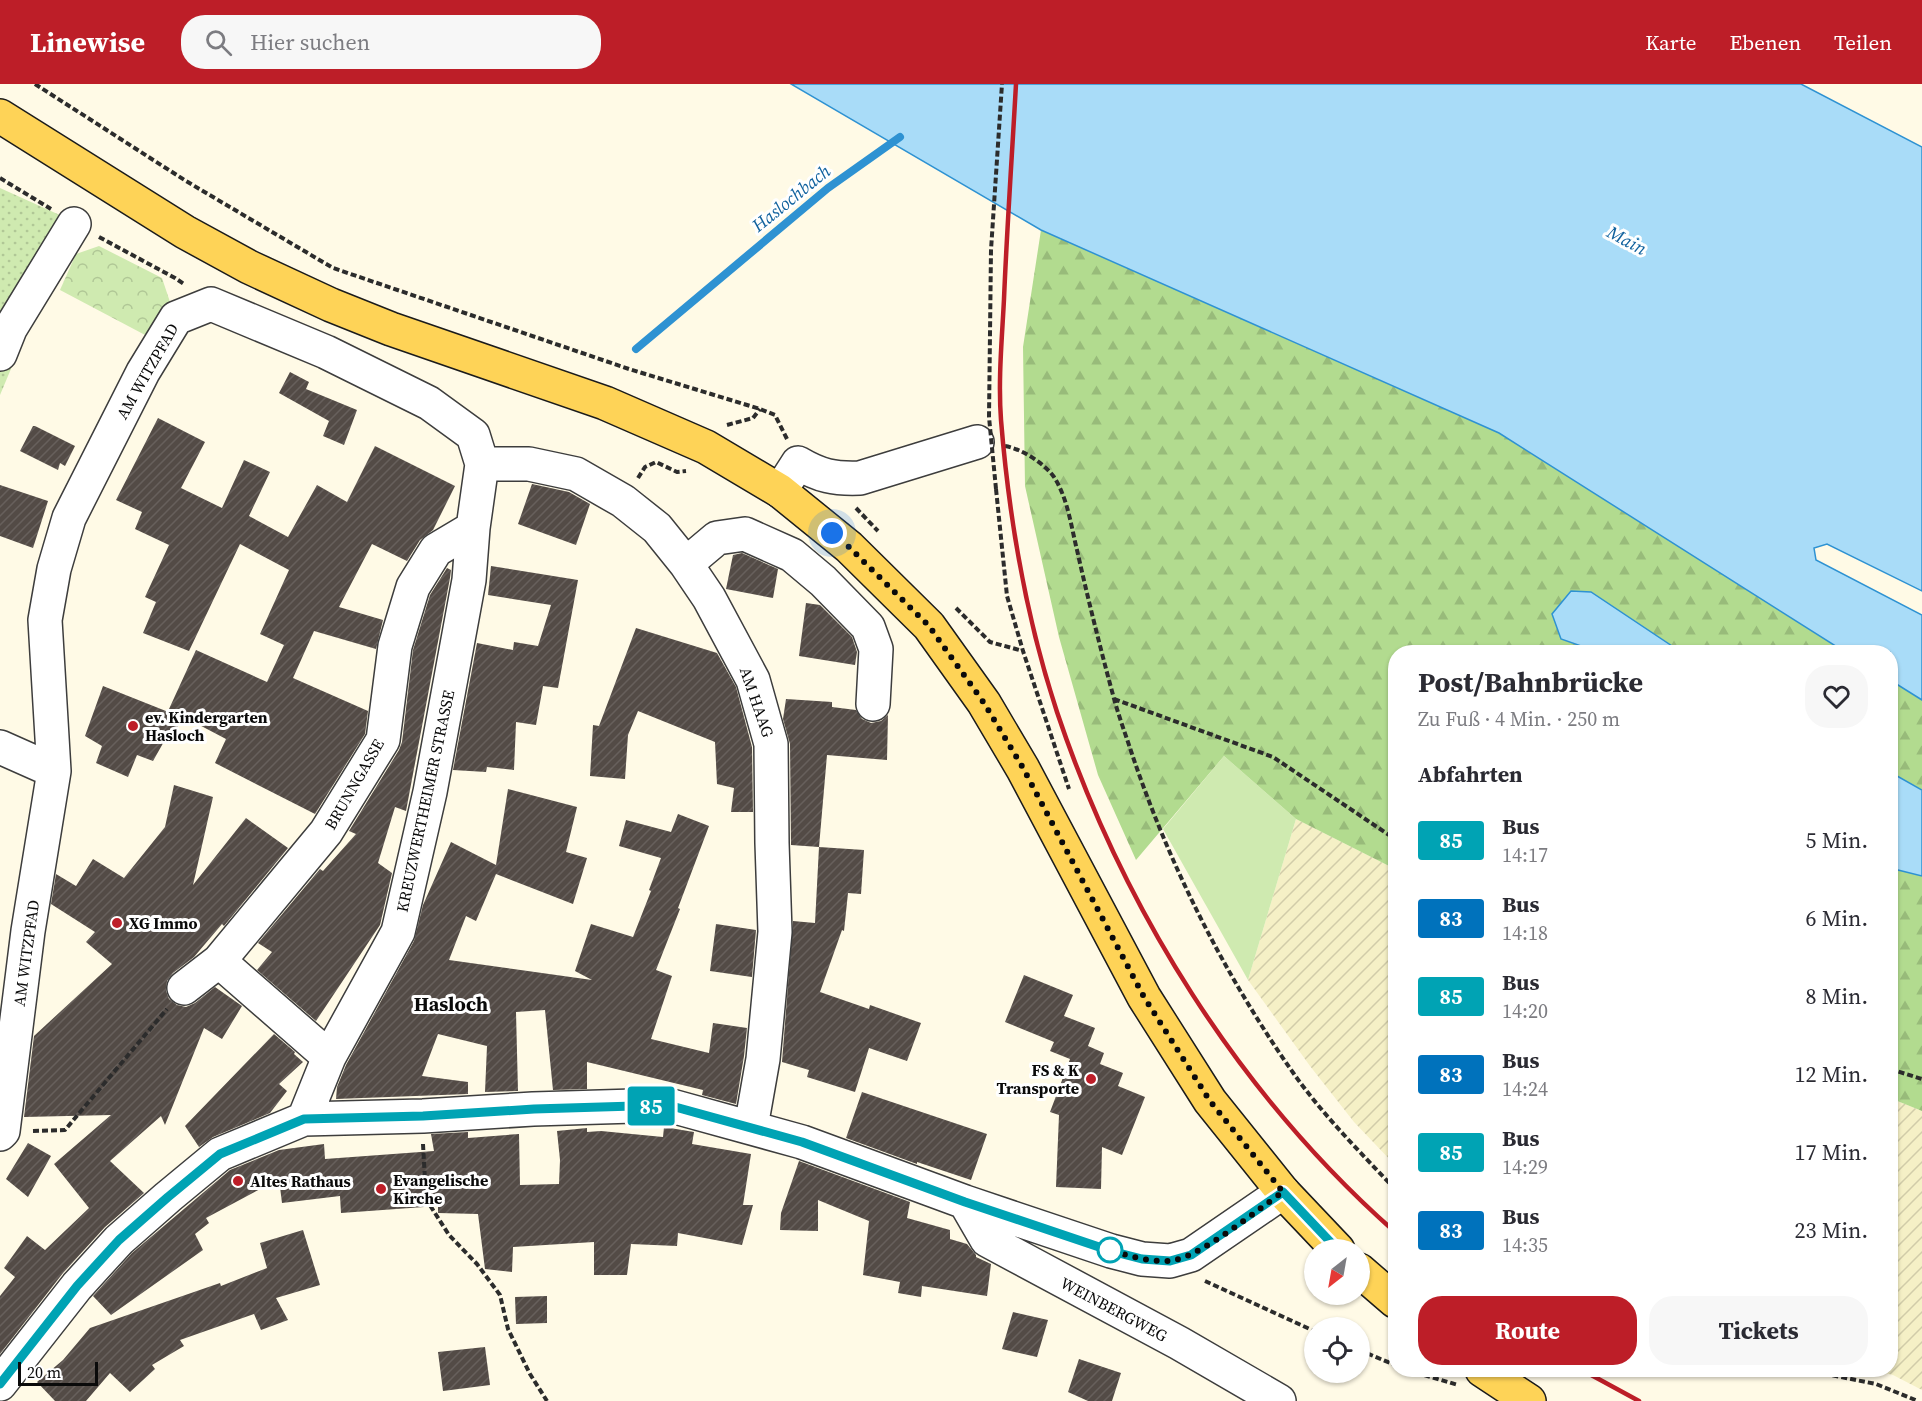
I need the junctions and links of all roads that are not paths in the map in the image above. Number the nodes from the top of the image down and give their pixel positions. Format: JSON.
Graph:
{"nodes":[{"id":1,"x":0,"y":116,"type":"edge"},
{"id":2,"x":74,"y":224,"type":"road end"},
{"id":3,"x":0,"y":354,"type":"edge"},
{"id":4,"x":976,"y":442,"type":"road end"},
{"id":5,"x":482,"y":464,"type":"junction"},
{"id":6,"x":780,"y":491,"type":"junction"},
{"id":7,"x":473,"y":528,"type":"junction"},
{"id":8,"x":686,"y":564,"type":"junction"},
{"id":9,"x":873,"y":704,"type":"dead end"},
{"id":10,"x":0,"y":747,"type":"edge"},
{"id":11,"x":54,"y":771,"type":"junction"},
{"id":12,"x":219,"y":961,"type":"junction"},
{"id":13,"x":184,"y":988,"type":"road end"},
{"id":14,"x":328,"y":1057,"type":"junction"},
{"id":15,"x":304,"y":1119,"type":"junction"},
{"id":16,"x":751,"y":1127,"type":"junction"},
{"id":17,"x":1,"y":1132,"type":"edge"},
{"id":18,"x":1283,"y":1192,"type":"junction"},
{"id":19,"x":965,"y":1202,"type":"junction"},
{"id":20,"x":1328,"y":1239,"type":"edge"},
{"id":21,"x":1370,"y":1279,"type":"edge"},
{"id":22,"x":1388,"y":1295,"type":"edge"},
{"id":23,"x":1492,"y":1377,"type":"edge"},
{"id":24,"x":0,"y":1384,"type":"edge"},
{"id":25,"x":1279,"y":1401,"type":"edge"},
{"id":26,"x":1528,"y":1401,"type":"edge"}],
"edges":[{"from":1,"to":6,"type":"main road"},
{"from":2,"to":3,"type":"street"},
{"from":4,"to":6,"type":"street"},
{"from":5,"to":7,"type":"street","name":"KREUZWERTHEIMER STRASSE"},
{"from":5,"to":8,"type":"street","name":"AM HAAG"},
{"from":5,"to":11,"type":"street","name":"AM WITZPFAD"},
{"from":6,"to":18,"type":"main road"},
{"from":7,"to":12,"type":"street","name":"BRUNNGASSE"},
{"from":7,"to":14,"type":"street","name":"KREUZWERTHEIMER STRASSE"},
{"from":8,"to":9,"type":"street"},
{"from":8,"to":16,"type":"street","name":"AM HAAG"},
{"from":10,"to":11,"type":"street"},
{"from":11,"to":17,"type":"street","name":"AM WITZPFAD"},
{"from":12,"to":13,"type":"street","name":"BRUNNGASSE"},
{"from":12,"to":14,"type":"street"},
{"from":14,"to":15,"type":"street","name":"KREUZWERTHEIMER STRASSE"},
{"from":15,"to":16,"type":"street"},
{"from":15,"to":24,"type":"street"},
{"from":16,"to":19,"type":"street"},
{"from":18,"to":19,"type":"street"},
{"from":18,"to":20,"type":"main road"},
{"from":19,"to":25,"type":"street","name":"WEINBERGWEG"},
{"from":21,"to":22,"type":"main road"},
{"from":23,"to":26,"type":"main road"}]}
